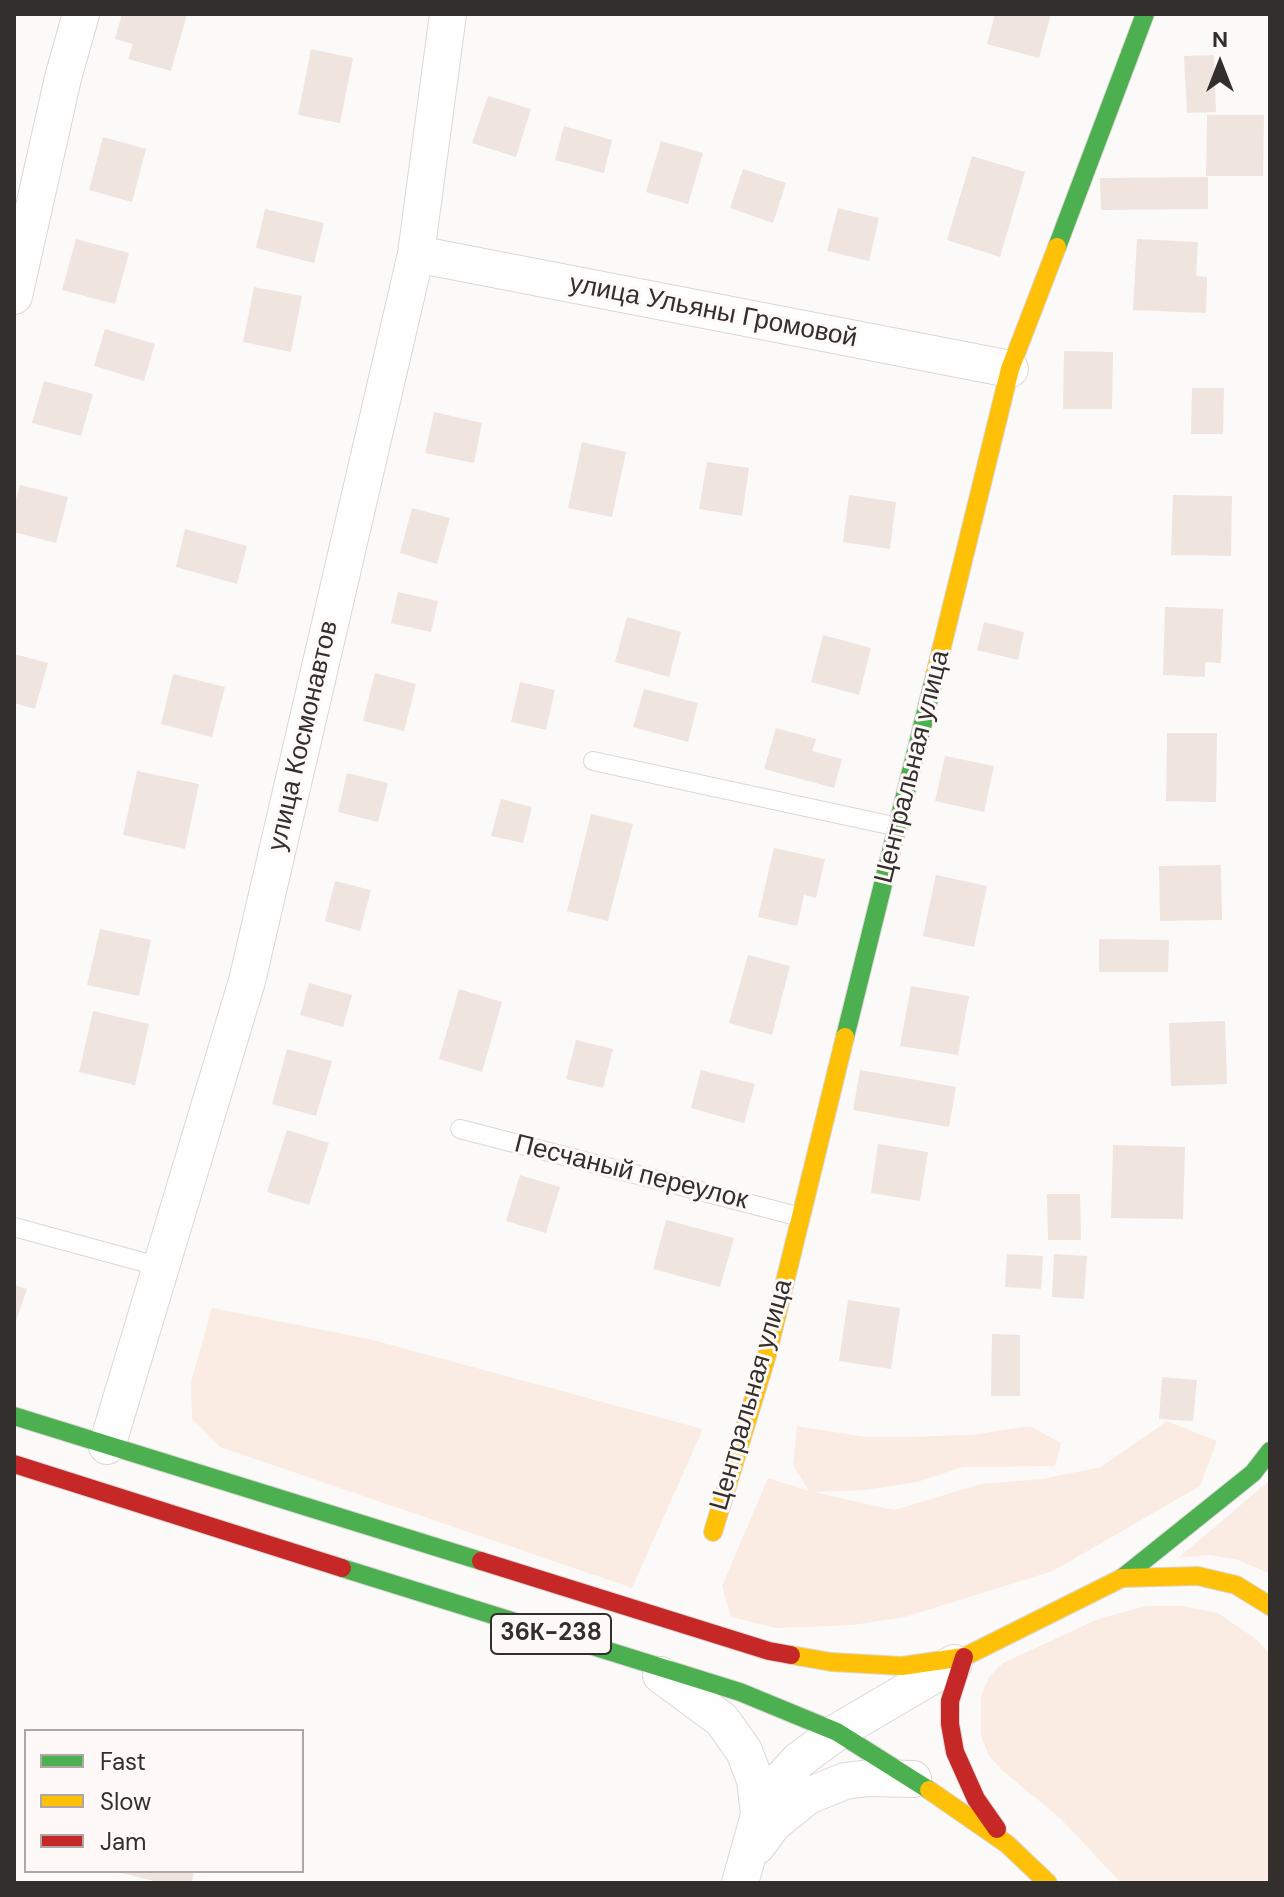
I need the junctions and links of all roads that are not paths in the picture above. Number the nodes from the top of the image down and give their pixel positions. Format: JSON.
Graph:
{"nodes":[{"id":1,"x":81,"y":14,"type":"edge"},
{"id":2,"x":448,"y":14,"type":"edge"},
{"id":3,"x":1145,"y":14,"type":"edge"},
{"id":4,"x":416,"y":254,"type":"junction"},
{"id":5,"x":14,"y":296,"type":"edge"},
{"id":6,"x":1010,"y":369,"type":"junction"},
{"id":7,"x":593,"y":761,"type":"dead end"},
{"id":8,"x":898,"y":827,"type":"junction"},
{"id":9,"x":460,"y":1129,"type":"dead end"},
{"id":10,"x":801,"y":1217,"type":"junction"},
{"id":11,"x":14,"y":1227,"type":"edge"},
{"id":12,"x":161,"y":1267,"type":"junction"},
{"id":13,"x":14,"y":1416,"type":"edge"},
{"id":14,"x":107,"y":1446,"type":"junction"},
{"id":15,"x":1270,"y":1451,"type":"edge"},
{"id":16,"x":14,"y":1464,"type":"edge"},
{"id":17,"x":713,"y":1532,"type":"dead end"},
{"id":18,"x":1122,"y":1578,"type":"junction"},
{"id":19,"x":1270,"y":1606,"type":"edge"},
{"id":20,"x":964,"y":1657,"type":"junction"},
{"id":21,"x":647,"y":1665,"type":"junction"},
{"id":22,"x":837,"y":1732,"type":"junction"},
{"id":23,"x":913,"y":1779,"type":"junction"},
{"id":24,"x":759,"y":1815,"type":"junction"},
{"id":25,"x":1007,"y":1844,"type":"junction"},
{"id":26,"x":743,"y":1871,"type":"edge"},
{"id":27,"x":1048,"y":1883,"type":"edge"}],
"edges":[{"from":1,"to":5,"type":"street"},
{"from":2,"to":4,"type":"street","name":"улица Космонавтов"},
{"from":3,"to":6,"type":"main road","name":"Центральная улица"},
{"from":4,"to":6,"type":"street","name":"улица Ульяны Громовой"},
{"from":4,"to":12,"type":"street","name":"улица Космонавтов"},
{"from":6,"to":8,"type":"main road","name":"Центральная улица"},
{"from":7,"to":8,"type":"lane"},
{"from":8,"to":10,"type":"main road","name":"Центральная улица"},
{"from":9,"to":10,"type":"lane","name":"Песчаный переулок"},
{"from":10,"to":17,"type":"main road","name":"Центральная улица"},
{"from":11,"to":12,"type":"lane"},
{"from":12,"to":14,"type":"street","name":"улица Космонавтов"},
{"from":13,"to":14,"type":"main road"},
{"from":14,"to":20,"type":"main road"},
{"from":15,"to":18,"type":"main road"},
{"from":16,"to":21,"type":"main road","number":"36К-238"},
{"from":18,"to":19,"type":"main road"},
{"from":18,"to":20,"type":"main road"},
{"from":20,"to":22,"type":"street"},
{"from":20,"to":25,"type":"main road"},
{"from":21,"to":22,"type":"main road","number":"36К-238"},
{"from":21,"to":24,"type":"street"},
{"from":22,"to":23,"type":"main road","number":"36К-238"},
{"from":22,"to":24,"type":"street"},
{"from":23,"to":25,"type":"main road","number":"36К-238"},
{"from":23,"to":26,"type":"street"},
{"from":24,"to":26,"type":"street"},
{"from":25,"to":27,"type":"main road","number":"36К-238"}]}
